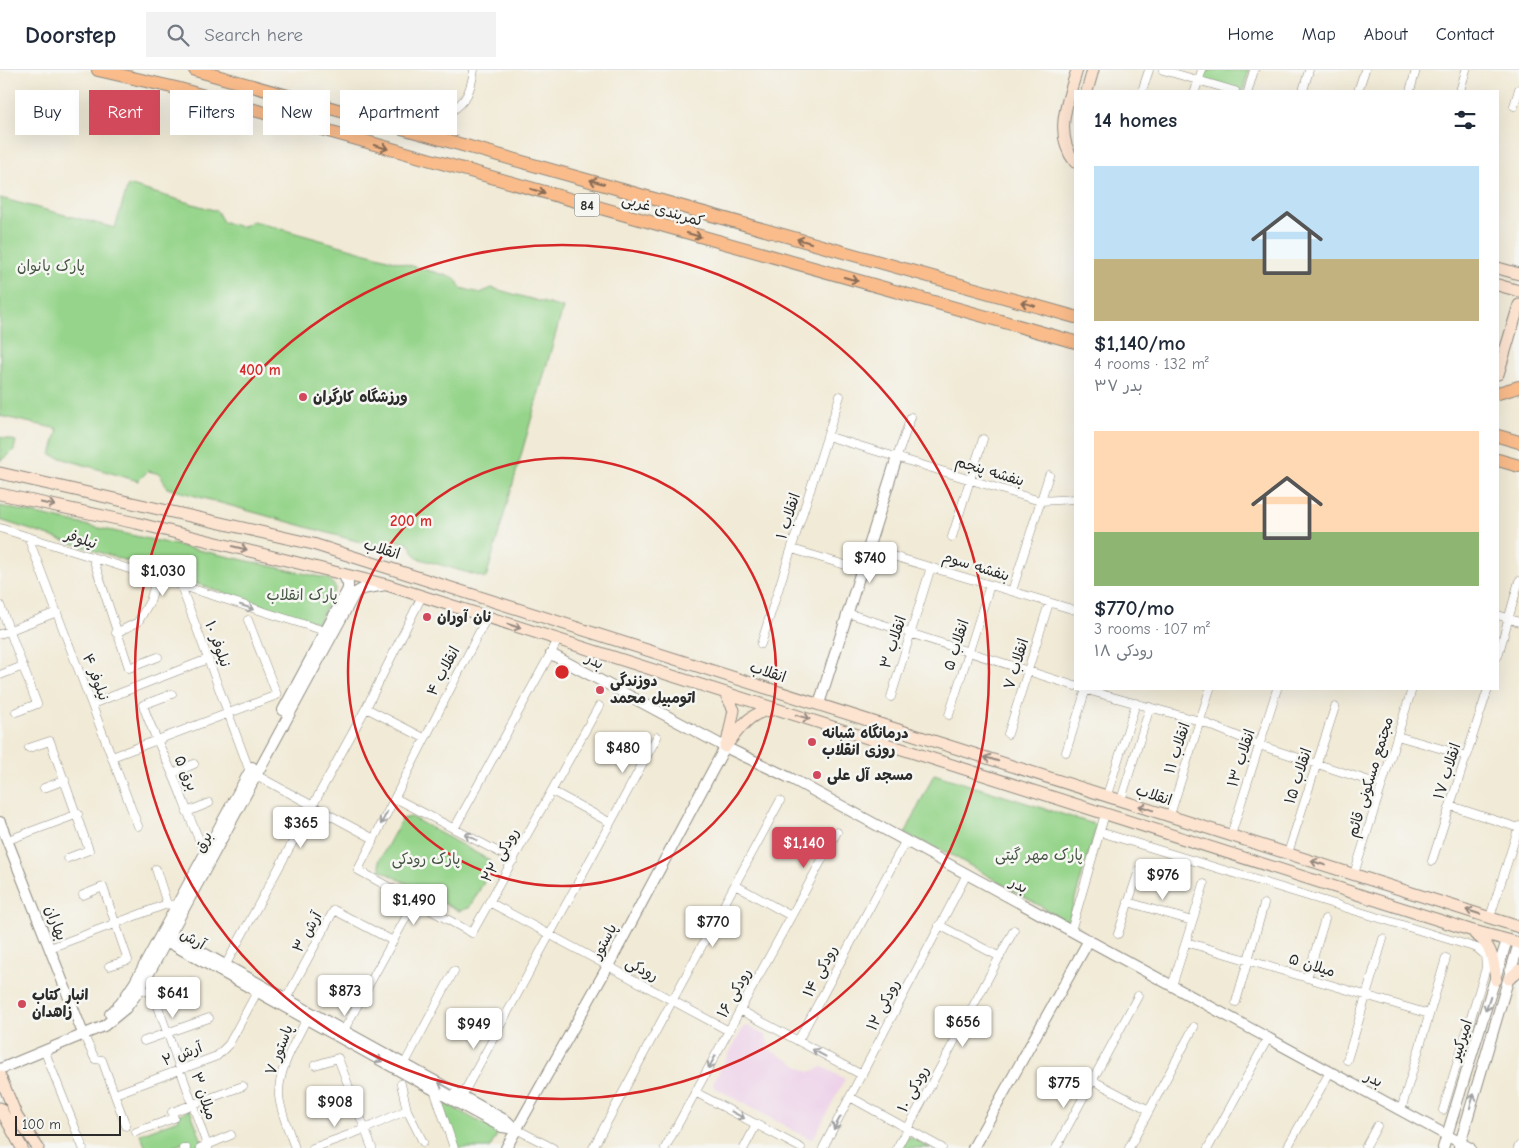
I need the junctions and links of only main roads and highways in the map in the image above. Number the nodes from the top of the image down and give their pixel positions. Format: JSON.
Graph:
{"nodes":[{"id":1,"x":98,"y":70,"type":"edge"},
{"id":2,"x":195,"y":70,"type":"edge"},
{"id":3,"x":1077,"y":70,"type":"edge"},
{"id":4,"x":1093,"y":70,"type":"edge"},
{"id":5,"x":1086,"y":90,"type":"edge"},
{"id":6,"x":1074,"y":159,"type":"edge"},
{"id":7,"x":1499,"y":268,"type":"edge"},
{"id":8,"x":1519,"y":274,"type":"edge"},
{"id":9,"x":1499,"y":285,"type":"edge"},
{"id":10,"x":1519,"y":291,"type":"edge"},
{"id":11,"x":1519,"y":305,"type":"edge"},
{"id":12,"x":1074,"y":317,"type":"edge"},
{"id":13,"x":1074,"y":342,"type":"edge"},
{"id":14,"x":1499,"y":371,"type":"edge"},
{"id":15,"x":1519,"y":387,"type":"edge"},
{"id":16,"x":1499,"y":393,"type":"edge"},
{"id":17,"x":1499,"y":436,"type":"edge"},
{"id":18,"x":1519,"y":442,"type":"edge"},
{"id":19,"x":1499,"y":460,"type":"edge"},
{"id":20,"x":1519,"y":466,"type":"edge"},
{"id":21,"x":0,"y":473,"type":"edge"},
{"id":22,"x":0,"y":494,"type":"edge"},
{"id":23,"x":142,"y":504,"type":"junction"},
{"id":24,"x":136,"y":523,"type":"junction"},
{"id":25,"x":725,"y":693,"type":"junction"},
{"id":26,"x":778,"y":710,"type":"junction"},
{"id":27,"x":1201,"y":826,"type":"junction"},
{"id":28,"x":1196,"y":843,"type":"junction"},
{"id":29,"x":1519,"y":927,"type":"edge"},
{"id":30,"x":1470,"y":930,"type":"junction"},
{"id":31,"x":1519,"y":943,"type":"edge"},
{"id":32,"x":1519,"y":970,"type":"edge"},
{"id":33,"x":1508,"y":979,"type":"road end"},
{"id":34,"x":1496,"y":980,"type":"road end"},
{"id":35,"x":0,"y":1076,"type":"edge"},
{"id":36,"x":0,"y":1108,"type":"edge"},
{"id":37,"x":22,"y":1148,"type":"edge"},
{"id":38,"x":38,"y":1148,"type":"edge"}],
"edges":[{"from":1,"to":13,"type":"highway","name":"کمربندی غربی","number":"84","one_way":true},
{"from":12,"to":2,"type":"highway","name":"کمربندی غربی","number":"84","one_way":true},
{"from":3,"to":6,"type":"main road"},
{"from":4,"to":5,"type":"main road"},
{"from":7,"to":8,"type":"main road"},
{"from":9,"to":10,"type":"main road"},
{"from":11,"to":14,"type":"main road"},
{"from":15,"to":16,"type":"highway"},
{"from":17,"to":18,"type":"highway"},
{"from":19,"to":20,"type":"highway"},
{"from":21,"to":23,"type":"main road","name":"انقلاب"},
{"from":22,"to":24,"type":"main road","one_way":true},
{"from":23,"to":24,"type":"main road"},
{"from":27,"to":23,"type":"main road","name":"انقلاب","one_way":true},
{"from":24,"to":25,"type":"main road","one_way":true},
{"from":25,"to":26,"type":"main road"},
{"from":25,"to":26,"type":"main road"},
{"from":26,"to":28,"type":"main road","one_way":true},
{"from":27,"to":28,"type":"main road"},
{"from":29,"to":27,"type":"main road","name":"انقلاب","one_way":true},
{"from":28,"to":30,"type":"main road"},
{"from":30,"to":31,"type":"main road"},
{"from":30,"to":34,"type":"main road"},
{"from":32,"to":33,"type":"main road"},
{"from":35,"to":38,"type":"main road"},
{"from":36,"to":37,"type":"main road"}]}
